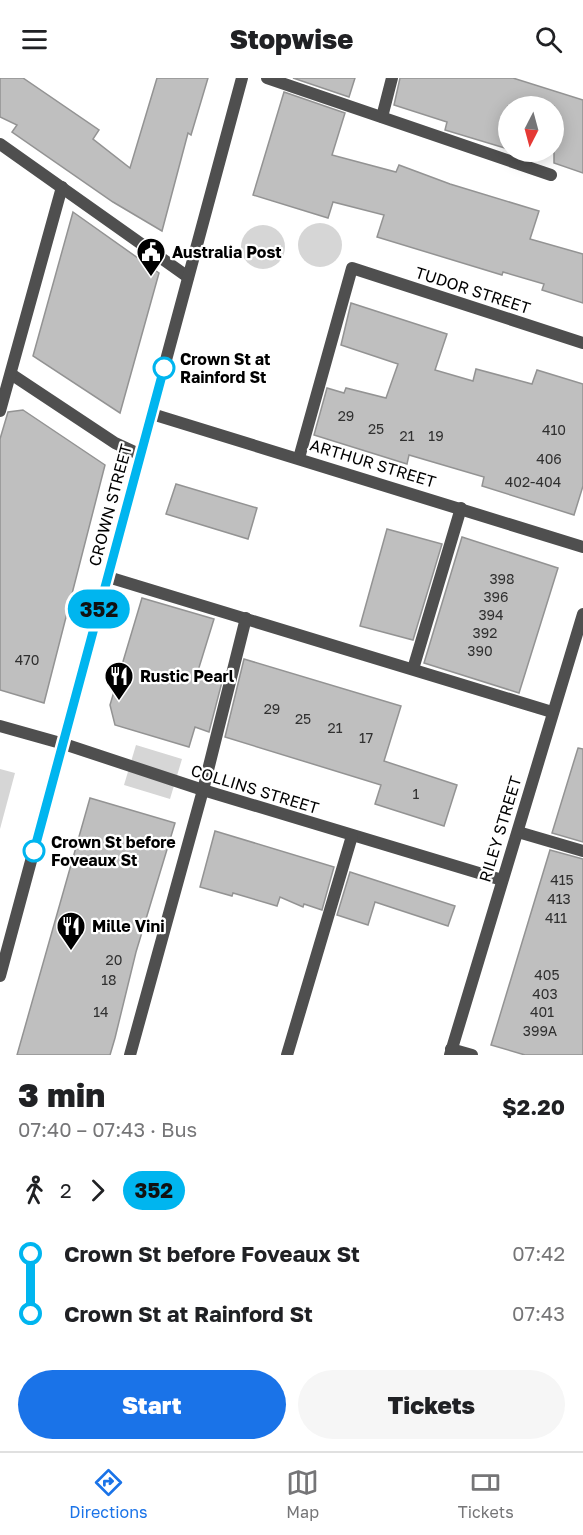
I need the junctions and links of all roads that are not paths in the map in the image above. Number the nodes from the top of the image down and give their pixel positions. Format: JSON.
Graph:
{"nodes":[{"id":1,"x":242,"y":78,"type":"edge"},
{"id":2,"x":267,"y":78,"type":"edge"},
{"id":3,"x":392,"y":78,"type":"edge"},
{"id":4,"x":381,"y":117,"type":"junction"},
{"id":5,"x":0,"y":144,"type":"edge"},
{"id":6,"x":551,"y":175,"type":"dead end"},
{"id":7,"x":62,"y":187,"type":"junction"},
{"id":8,"x":188,"y":277,"type":"junction"},
{"id":9,"x":583,"y":343,"type":"edge"},
{"id":10,"x":11,"y":374,"type":"junction"},
{"id":11,"x":0,"y":411,"type":"edge"},
{"id":12,"x":152,"y":414,"type":"junction"},
{"id":13,"x":141,"y":455,"type":"junction"},
{"id":14,"x":298,"y":458,"type":"junction"},
{"id":15,"x":461,"y":508,"type":"junction"},
{"id":16,"x":583,"y":547,"type":"edge"},
{"id":17,"x":108,"y":577,"type":"junction"},
{"id":18,"x":583,"y":614,"type":"edge"},
{"id":19,"x":246,"y":618,"type":"junction"},
{"id":20,"x":412,"y":669,"type":"junction"},
{"id":21,"x":552,"y":712,"type":"junction"},
{"id":22,"x":0,"y":726,"type":"edge"},
{"id":23,"x":64,"y":744,"type":"junction"},
{"id":24,"x":203,"y":790,"type":"junction"},
{"id":25,"x":518,"y":832,"type":"junction"},
{"id":26,"x":352,"y":836,"type":"junction"},
{"id":27,"x":583,"y":851,"type":"edge"},
{"id":28,"x":502,"y":880,"type":"junction"},
{"id":29,"x":0,"y":976,"type":"edge"},
{"id":30,"x":451,"y":1052,"type":"edge"},
{"id":31,"x":130,"y":1055,"type":"edge"},
{"id":32,"x":287,"y":1055,"type":"edge"},
{"id":33,"x":472,"y":1055,"type":"edge"}],
"edges":[{"from":1,"to":8,"type":"street","name":"CROWN STREET"},
{"from":2,"to":4,"type":"street"},
{"from":3,"to":4,"type":"street"},
{"from":4,"to":6,"type":"street"},
{"from":5,"to":7,"type":"street"},
{"from":7,"to":8,"type":"street"},
{"from":7,"to":10,"type":"street"},
{"from":8,"to":12,"type":"street","name":"CROWN STREET"},
{"from":9,"to":14,"type":"street","name":"TUDOR STREET"},
{"from":10,"to":11,"type":"street"},
{"from":10,"to":13,"type":"street"},
{"from":12,"to":13,"type":"street","name":"CROWN STREET"},
{"from":12,"to":14,"type":"street","name":"ARTHUR STREET"},
{"from":13,"to":17,"type":"street","name":"CROWN STREET"},
{"from":14,"to":15,"type":"street","name":"ARTHUR STREET"},
{"from":15,"to":16,"type":"street","name":"ARTHUR STREET"},
{"from":15,"to":20,"type":"street"},
{"from":17,"to":19,"type":"street"},
{"from":17,"to":23,"type":"street","name":"CROWN STREET"},
{"from":18,"to":21,"type":"street","name":"RILEY STREET"},
{"from":19,"to":20,"type":"street"},
{"from":19,"to":24,"type":"street"},
{"from":20,"to":21,"type":"street"},
{"from":21,"to":25,"type":"street","name":"RILEY STREET"},
{"from":22,"to":23,"type":"street","name":"COLLINS STREET"},
{"from":23,"to":24,"type":"street","name":"COLLINS STREET"},
{"from":23,"to":29,"type":"street","name":"CROWN STREET"},
{"from":24,"to":26,"type":"street","name":"COLLINS STREET"},
{"from":24,"to":31,"type":"street"},
{"from":25,"to":27,"type":"street"},
{"from":25,"to":28,"type":"street","name":"RILEY STREET"},
{"from":26,"to":28,"type":"street","name":"COLLINS STREET"},
{"from":26,"to":32,"type":"street"},
{"from":28,"to":30,"type":"street","name":"RILEY STREET"},
{"from":30,"to":33,"type":"street"}]}
